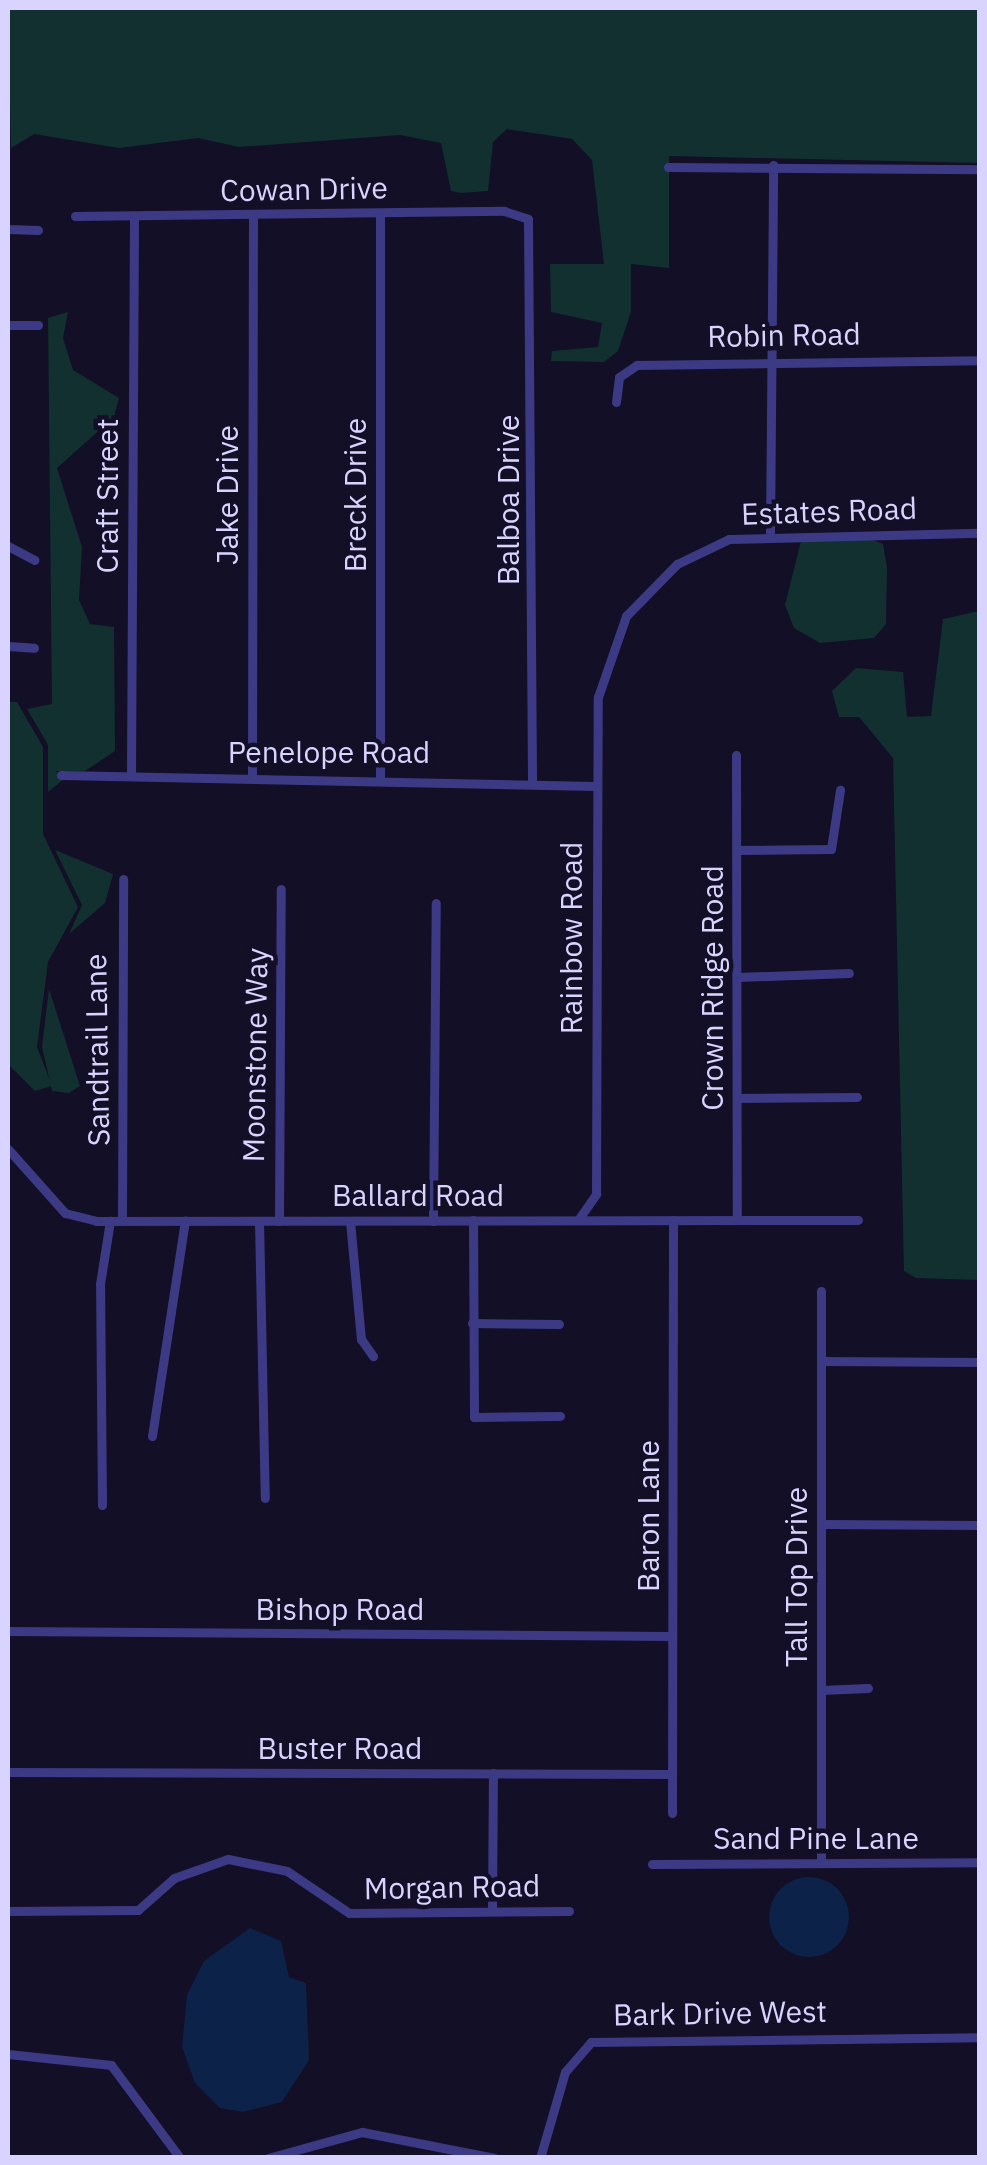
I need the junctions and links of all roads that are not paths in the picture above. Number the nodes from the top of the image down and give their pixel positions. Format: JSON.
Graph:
{"nodes":[{"id":1,"x":772,"y":165,"type":"junction"},
{"id":2,"x":668,"y":167,"type":"dead end"},
{"id":3,"x":980,"y":169,"type":"edge"},
{"id":4,"x":380,"y":213,"type":"junction"},
{"id":5,"x":253,"y":214,"type":"junction"},
{"id":6,"x":75,"y":216,"type":"dead end"},
{"id":7,"x":134,"y":216,"type":"junction"},
{"id":8,"x":530,"y":222,"type":"joint"},
{"id":9,"x":8,"y":228,"type":"edge"},
{"id":10,"x":38,"y":230,"type":"dead end"},
{"id":11,"x":8,"y":325,"type":"edge"},
{"id":12,"x":38,"y":325,"type":"dead end"},
{"id":13,"x":980,"y":360,"type":"edge"},
{"id":14,"x":774,"y":362,"type":"junction"},
{"id":15,"x":616,"y":402,"type":"dead end"},
{"id":16,"x":770,"y":532,"type":"junction"},
{"id":17,"x":980,"y":533,"type":"edge"},
{"id":18,"x":8,"y":546,"type":"edge"},
{"id":19,"x":34,"y":560,"type":"dead end"},
{"id":20,"x":8,"y":646,"type":"edge"},
{"id":21,"x":34,"y":648,"type":"dead end"},
{"id":22,"x":609,"y":649,"type":"joint"},
{"id":23,"x":736,"y":755,"type":"dead end"},
{"id":24,"x":61,"y":776,"type":"dead end"},
{"id":25,"x":131,"y":776,"type":"junction"},
{"id":26,"x":252,"y":777,"type":"junction"},
{"id":27,"x":380,"y":778,"type":"junction"},
{"id":28,"x":532,"y":778,"type":"junction"},
{"id":29,"x":596,"y":786,"type":"junction"},
{"id":30,"x":840,"y":790,"type":"dead end"},
{"id":31,"x":736,"y":850,"type":"junction"},
{"id":32,"x":123,"y":879,"type":"dead end"},
{"id":33,"x":281,"y":889,"type":"dead end"},
{"id":34,"x":436,"y":903,"type":"dead end"},
{"id":35,"x":848,"y":973,"type":"dead end"},
{"id":36,"x":737,"y":976,"type":"junction"},
{"id":37,"x":737,"y":1098,"type":"junction"},
{"id":38,"x":857,"y":1098,"type":"dead end"},
{"id":39,"x":8,"y":1148,"type":"edge"},
{"id":40,"x":350,"y":1220,"type":"junction"},
{"id":41,"x":433,"y":1220,"type":"junction"},
{"id":42,"x":473,"y":1220,"type":"junction"},
{"id":43,"x":578,"y":1220,"type":"junction"},
{"id":44,"x":673,"y":1220,"type":"junction"},
{"id":45,"x":738,"y":1220,"type":"junction"},
{"id":46,"x":858,"y":1220,"type":"dead end"},
{"id":47,"x":110,"y":1221,"type":"junction"},
{"id":48,"x":122,"y":1221,"type":"junction"},
{"id":49,"x":185,"y":1221,"type":"junction"},
{"id":50,"x":258,"y":1221,"type":"junction"},
{"id":51,"x":279,"y":1221,"type":"junction"},
{"id":52,"x":821,"y":1291,"type":"dead end"},
{"id":53,"x":472,"y":1323,"type":"junction"},
{"id":54,"x":560,"y":1324,"type":"dead end"},
{"id":55,"x":373,"y":1356,"type":"dead end"},
{"id":56,"x":821,"y":1361,"type":"junction"},
{"id":57,"x":980,"y":1362,"type":"edge"},
{"id":58,"x":560,"y":1416,"type":"dead end"},
{"id":59,"x":152,"y":1436,"type":"dead end"},
{"id":60,"x":266,"y":1498,"type":"dead end"},
{"id":61,"x":102,"y":1505,"type":"dead end"},
{"id":62,"x":821,"y":1524,"type":"junction"},
{"id":63,"x":980,"y":1525,"type":"edge"},
{"id":64,"x":8,"y":1632,"type":"edge"},
{"id":65,"x":672,"y":1636,"type":"junction"},
{"id":66,"x":868,"y":1688,"type":"dead end"},
{"id":67,"x":821,"y":1690,"type":"junction"},
{"id":68,"x":8,"y":1772,"type":"edge"},
{"id":69,"x":493,"y":1773,"type":"junction"},
{"id":70,"x":672,"y":1774,"type":"junction"},
{"id":71,"x":672,"y":1812,"type":"dead end"},
{"id":72,"x":980,"y":1862,"type":"edge"},
{"id":73,"x":821,"y":1863,"type":"junction"},
{"id":74,"x":652,"y":1864,"type":"dead end"},
{"id":75,"x":8,"y":1911,"type":"edge"},
{"id":76,"x":492,"y":1911,"type":"junction"},
{"id":77,"x":569,"y":1911,"type":"dead end"},
{"id":78,"x":980,"y":2038,"type":"edge"},
{"id":79,"x":8,"y":2054,"type":"edge"},
{"id":80,"x":180,"y":2158,"type":"edge"},
{"id":81,"x":268,"y":2158,"type":"edge"},
{"id":82,"x":494,"y":2158,"type":"edge"},
{"id":83,"x":540,"y":2158,"type":"edge"}],
"edges":[{"from":1,"to":2,"type":"street"},
{"from":1,"to":3,"type":"street"},
{"from":1,"to":14,"type":"street"},
{"from":4,"to":5,"type":"street","name":"Cowan Drive"},
{"from":4,"to":8,"type":"street","name":"Cowan Drive"},
{"from":4,"to":27,"type":"street","name":"Breck Drive"},
{"from":5,"to":7,"type":"street","name":"Cowan Drive"},
{"from":5,"to":26,"type":"street","name":"Jake Drive"},
{"from":6,"to":7,"type":"street","name":"Cowan Drive"},
{"from":7,"to":25,"type":"street","name":"Craft Street"},
{"from":8,"to":28,"type":"street","name":"Balboa Drive"},
{"from":9,"to":10,"type":"street"},
{"from":11,"to":12,"type":"street"},
{"from":13,"to":14,"type":"street","name":"Robin Road"},
{"from":14,"to":15,"type":"street","name":"Robin Road"},
{"from":14,"to":16,"type":"street"},
{"from":16,"to":17,"type":"street","name":"Estates Road"},
{"from":16,"to":22,"type":"street","name":"Estates Road"},
{"from":18,"to":19,"type":"street"},
{"from":20,"to":21,"type":"street"},
{"from":22,"to":29,"type":"street","name":"Rainbow Road"},
{"from":23,"to":31,"type":"street","name":"Crown Ridge Road"},
{"from":24,"to":25,"type":"street","name":"Penelope Road"},
{"from":25,"to":26,"type":"street","name":"Penelope Road"},
{"from":26,"to":27,"type":"street","name":"Penelope Road"},
{"from":27,"to":28,"type":"street","name":"Penelope Road"},
{"from":28,"to":29,"type":"street","name":"Penelope Road"},
{"from":29,"to":43,"type":"street","name":"Rainbow Road"},
{"from":30,"to":31,"type":"street"},
{"from":31,"to":36,"type":"street","name":"Crown Ridge Road"},
{"from":32,"to":48,"type":"street","name":"Sandtrail Lane"},
{"from":33,"to":51,"type":"street","name":"Moonstone Way"},
{"from":34,"to":41,"type":"street"},
{"from":35,"to":36,"type":"street"},
{"from":36,"to":37,"type":"street","name":"Crown Ridge Road"},
{"from":37,"to":38,"type":"street"},
{"from":37,"to":45,"type":"street","name":"Crown Ridge Road"},
{"from":39,"to":47,"type":"street","name":"Ballard Road"},
{"from":40,"to":41,"type":"street","name":"Ballard Road"},
{"from":40,"to":51,"type":"street","name":"Ballard Road"},
{"from":40,"to":55,"type":"street"},
{"from":41,"to":42,"type":"street","name":"Ballard Road"},
{"from":42,"to":43,"type":"street","name":"Ballard Road"},
{"from":42,"to":53,"type":"street"},
{"from":43,"to":44,"type":"street","name":"Ballard Road"},
{"from":44,"to":45,"type":"street","name":"Ballard Road"},
{"from":44,"to":65,"type":"street","name":"Baron Lane"},
{"from":45,"to":46,"type":"street","name":"Ballard Road"},
{"from":47,"to":48,"type":"street","name":"Ballard Road"},
{"from":47,"to":61,"type":"street"},
{"from":48,"to":49,"type":"street","name":"Ballard Road"},
{"from":49,"to":50,"type":"street","name":"Ballard Road"},
{"from":49,"to":59,"type":"street"},
{"from":50,"to":51,"type":"street","name":"Ballard Road"},
{"from":50,"to":60,"type":"street"},
{"from":52,"to":56,"type":"street","name":"Tall Top Drive"},
{"from":53,"to":54,"type":"street"},
{"from":53,"to":58,"type":"street"},
{"from":56,"to":57,"type":"street"},
{"from":56,"to":62,"type":"street","name":"Tall Top Drive"},
{"from":62,"to":63,"type":"street"},
{"from":62,"to":67,"type":"street","name":"Tall Top Drive"},
{"from":64,"to":65,"type":"street","name":"Bishop Road"},
{"from":65,"to":70,"type":"street","name":"Baron Lane"},
{"from":66,"to":67,"type":"street"},
{"from":67,"to":73,"type":"street","name":"Tall Top Drive"},
{"from":68,"to":69,"type":"street","name":"Buster Road"},
{"from":69,"to":70,"type":"street","name":"Buster Road"},
{"from":69,"to":76,"type":"street"},
{"from":70,"to":71,"type":"street","name":"Baron Lane"},
{"from":72,"to":73,"type":"street","name":"Sand Pine Lane"},
{"from":73,"to":74,"type":"street","name":"Sand Pine Lane"},
{"from":75,"to":76,"type":"street","name":"Morgan Road"},
{"from":76,"to":77,"type":"street","name":"Morgan Road"},
{"from":78,"to":83,"type":"street","name":"Bark Drive West"},
{"from":79,"to":80,"type":"street"},
{"from":81,"to":82,"type":"street"}]}
